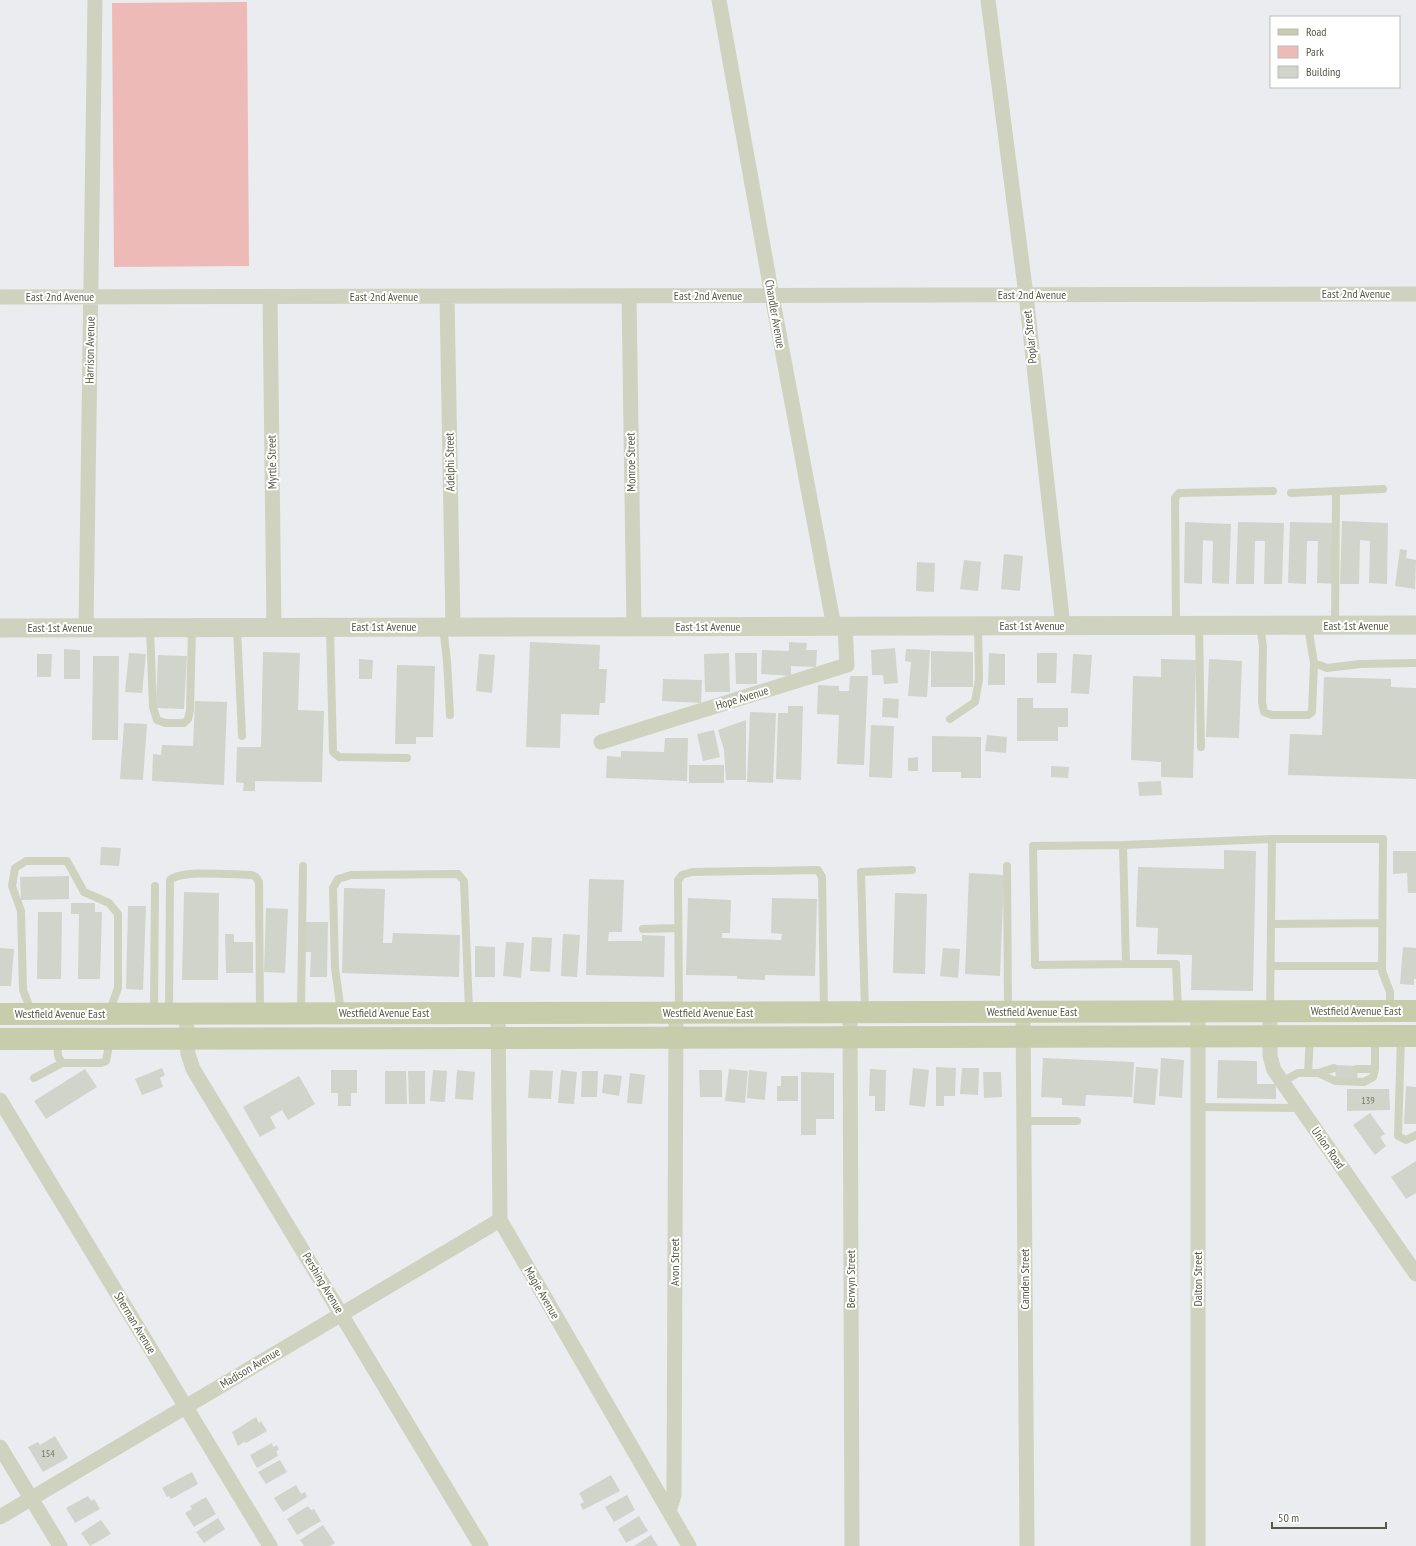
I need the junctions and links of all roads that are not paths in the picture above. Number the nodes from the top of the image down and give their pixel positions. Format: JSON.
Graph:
{"nodes":[{"id":1,"x":95,"y":0,"type":"edge"},
{"id":2,"x":719,"y":0,"type":"edge"},
{"id":3,"x":988,"y":0,"type":"edge"},
{"id":4,"x":1416,"y":294,"type":"edge"},
{"id":5,"x":1026,"y":295,"type":"junction"},
{"id":6,"x":629,"y":296,"type":"junction"},
{"id":7,"x":772,"y":296,"type":"junction"},
{"id":8,"x":0,"y":297,"type":"edge"},
{"id":9,"x":90,"y":297,"type":"junction"},
{"id":10,"x":270,"y":297,"type":"junction"},
{"id":11,"x":447,"y":297,"type":"junction"},
{"id":12,"x":1383,"y":489,"type":"dead end"},
{"id":13,"x":1273,"y":491,"type":"dead end"},
{"id":14,"x":1336,"y":491,"type":"junction"},
{"id":15,"x":1291,"y":493,"type":"dead end"},
{"id":16,"x":978,"y":626,"type":"junction"},
{"id":17,"x":1063,"y":626,"type":"junction"},
{"id":18,"x":1176,"y":626,"type":"junction"},
{"id":19,"x":1199,"y":626,"type":"junction"},
{"id":20,"x":1260,"y":626,"type":"junction"},
{"id":21,"x":1308,"y":626,"type":"junction"},
{"id":22,"x":1335,"y":626,"type":"junction"},
{"id":23,"x":1416,"y":626,"type":"edge"},
{"id":24,"x":448,"y":627,"type":"junction"},
{"id":25,"x":634,"y":627,"type":"junction"},
{"id":26,"x":840,"y":627,"type":"junction"},
{"id":27,"x":0,"y":628,"type":"edge"},
{"id":28,"x":86,"y":628,"type":"junction"},
{"id":29,"x":150,"y":628,"type":"junction"},
{"id":30,"x":192,"y":628,"type":"junction"},
{"id":31,"x":237,"y":628,"type":"junction"},
{"id":32,"x":274,"y":628,"type":"junction"},
{"id":33,"x":330,"y":628,"type":"junction"},
{"id":34,"x":1314,"y":663,"type":"junction"},
{"id":35,"x":1416,"y":663,"type":"edge"},
{"id":36,"x":450,"y":715,"type":"dead end"},
{"id":37,"x":950,"y":719,"type":"dead end"},
{"id":38,"x":242,"y":736,"type":"dead end"},
{"id":39,"x":601,"y":742,"type":"dead end"},
{"id":40,"x":1201,"y":747,"type":"dead end"},
{"id":41,"x":407,"y":758,"type":"dead end"},
{"id":42,"x":1272,"y":840,"type":"junction"},
{"id":43,"x":1123,"y":845,"type":"junction"},
{"id":44,"x":303,"y":866,"type":"dead end"},
{"id":45,"x":1007,"y":866,"type":"dead end"},
{"id":46,"x":912,"y":870,"type":"dead end"},
{"id":47,"x":155,"y":886,"type":"dead end"},
{"id":48,"x":1382,"y":923,"type":"junction"},
{"id":49,"x":1271,"y":924,"type":"junction"},
{"id":50,"x":678,"y":928,"type":"junction"},
{"id":51,"x":643,"y":929,"type":"dead end"},
{"id":52,"x":1126,"y":964,"type":"junction"},
{"id":53,"x":1271,"y":966,"type":"junction"},
{"id":54,"x":1382,"y":966,"type":"junction"},
{"id":55,"x":1390,"y":1011,"type":"junction"},
{"id":56,"x":1416,"y":1011,"type":"edge"},
{"id":57,"x":824,"y":1012,"type":"junction"},
{"id":58,"x":858,"y":1012,"type":"junction"},
{"id":59,"x":1016,"y":1012,"type":"junction"},
{"id":60,"x":1188,"y":1012,"type":"junction"},
{"id":61,"x":1270,"y":1012,"type":"junction"},
{"id":62,"x":260,"y":1013,"type":"junction"},
{"id":63,"x":301,"y":1013,"type":"junction"},
{"id":64,"x":341,"y":1013,"type":"junction"},
{"id":65,"x":469,"y":1013,"type":"junction"},
{"id":66,"x":498,"y":1013,"type":"junction"},
{"id":67,"x":677,"y":1013,"type":"junction"},
{"id":68,"x":0,"y":1014,"type":"edge"},
{"id":69,"x":32,"y":1014,"type":"junction"},
{"id":70,"x":108,"y":1014,"type":"junction"},
{"id":71,"x":170,"y":1014,"type":"junction"},
{"id":72,"x":1375,"y":1036,"type":"junction"},
{"id":73,"x":1408,"y":1036,"type":"edge"},
{"id":74,"x":850,"y":1037,"type":"junction"},
{"id":75,"x":1024,"y":1037,"type":"junction"},
{"id":76,"x":1198,"y":1037,"type":"junction"},
{"id":77,"x":1270,"y":1037,"type":"junction"},
{"id":78,"x":1310,"y":1037,"type":"junction"},
{"id":79,"x":186,"y":1038,"type":"junction"},
{"id":80,"x":342,"y":1038,"type":"junction"},
{"id":81,"x":499,"y":1038,"type":"junction"},
{"id":82,"x":676,"y":1038,"type":"junction"},
{"id":83,"x":0,"y":1039,"type":"edge"},
{"id":84,"x":56,"y":1039,"type":"junction"},
{"id":85,"x":110,"y":1039,"type":"junction"},
{"id":86,"x":62,"y":1063,"type":"junction"},
{"id":87,"x":1334,"y":1068,"type":"dead end"},
{"id":88,"x":1357,"y":1069,"type":"dead end"},
{"id":89,"x":1375,"y":1069,"type":"junction"},
{"id":90,"x":1318,"y":1073,"type":"junction"},
{"id":91,"x":1308,"y":1074,"type":"junction"},
{"id":92,"x":34,"y":1078,"type":"dead end"},
{"id":93,"x":1282,"y":1082,"type":"junction"},
{"id":94,"x":0,"y":1100,"type":"edge"},
{"id":95,"x":1198,"y":1107,"type":"junction"},
{"id":96,"x":1300,"y":1108,"type":"junction"},
{"id":97,"x":1024,"y":1121,"type":"junction"},
{"id":98,"x":1077,"y":1121,"type":"dead end"},
{"id":99,"x":1416,"y":1135,"type":"edge"},
{"id":100,"x":500,"y":1220,"type":"junction"},
{"id":101,"x":1416,"y":1274,"type":"edge"},
{"id":102,"x":341,"y":1314,"type":"junction"},
{"id":103,"x":186,"y":1407,"type":"junction"},
{"id":104,"x":0,"y":1447,"type":"edge"},
{"id":105,"x":31,"y":1498,"type":"junction"},
{"id":106,"x":669,"y":1511,"type":"junction"},
{"id":107,"x":0,"y":1517,"type":"edge"},
{"id":108,"x":60,"y":1546,"type":"edge"},
{"id":109,"x":270,"y":1546,"type":"edge"},
{"id":110,"x":482,"y":1546,"type":"edge"},
{"id":111,"x":689,"y":1546,"type":"edge"},
{"id":112,"x":852,"y":1546,"type":"edge"},
{"id":113,"x":1026,"y":1546,"type":"edge"},
{"id":114,"x":1198,"y":1546,"type":"edge"}],
"edges":[{"from":1,"to":9,"type":"street","name":"Harrison Avenue"},
{"from":2,"to":7,"type":"street","name":"Chandler Avenue"},
{"from":3,"to":5,"type":"street","name":"Poplar Street"},
{"from":4,"to":5,"type":"street","name":"East 2nd Avenue"},
{"from":5,"to":7,"type":"street","name":"East 2nd Avenue"},
{"from":5,"to":17,"type":"street","name":"Poplar Street"},
{"from":6,"to":7,"type":"street","name":"East 2nd Avenue"},
{"from":6,"to":11,"type":"street","name":"East 2nd Avenue"},
{"from":6,"to":25,"type":"street","name":"Monroe Street"},
{"from":7,"to":26,"type":"street","name":"Chandler Avenue"},
{"from":8,"to":9,"type":"street","name":"East 2nd Avenue"},
{"from":9,"to":10,"type":"street","name":"East 2nd Avenue"},
{"from":9,"to":28,"type":"street","name":"Harrison Avenue"},
{"from":10,"to":11,"type":"street","name":"East 2nd Avenue"},
{"from":10,"to":32,"type":"street","name":"Myrtle Street"},
{"from":11,"to":24,"type":"street","name":"Adelphi Street"},
{"from":12,"to":14,"type":"lane"},
{"from":13,"to":18,"type":"lane"},
{"from":14,"to":15,"type":"lane"},
{"from":14,"to":22,"type":"lane"},
{"from":16,"to":17,"type":"street","name":"East 1st Avenue"},
{"from":16,"to":26,"type":"street","name":"East 1st Avenue"},
{"from":16,"to":37,"type":"lane"},
{"from":17,"to":18,"type":"street","name":"East 1st Avenue"},
{"from":18,"to":19,"type":"street","name":"East 1st Avenue"},
{"from":19,"to":20,"type":"street","name":"East 1st Avenue"},
{"from":19,"to":40,"type":"lane"},
{"from":20,"to":21,"type":"street","name":"East 1st Avenue"},
{"from":20,"to":34,"type":"lane"},
{"from":21,"to":22,"type":"street","name":"East 1st Avenue"},
{"from":21,"to":34,"type":"lane"},
{"from":22,"to":23,"type":"street","name":"East 1st Avenue"},
{"from":24,"to":25,"type":"street","name":"East 1st Avenue"},
{"from":24,"to":33,"type":"street","name":"East 1st Avenue"},
{"from":24,"to":36,"type":"lane"},
{"from":25,"to":26,"type":"street","name":"East 1st Avenue"},
{"from":26,"to":39,"type":"street","name":"Hope Avenue"},
{"from":27,"to":28,"type":"street","name":"East 1st Avenue"},
{"from":28,"to":29,"type":"street","name":"East 1st Avenue"},
{"from":29,"to":30,"type":"street","name":"East 1st Avenue"},
{"from":29,"to":30,"type":"lane"},
{"from":30,"to":31,"type":"street","name":"East 1st Avenue"},
{"from":31,"to":32,"type":"street","name":"East 1st Avenue"},
{"from":31,"to":38,"type":"lane"},
{"from":32,"to":33,"type":"street","name":"East 1st Avenue"},
{"from":33,"to":41,"type":"lane"},
{"from":34,"to":35,"type":"lane"},
{"from":42,"to":43,"type":"lane"},
{"from":42,"to":48,"type":"lane"},
{"from":42,"to":49,"type":"lane"},
{"from":43,"to":52,"type":"lane"},
{"from":43,"to":52,"type":"lane"},
{"from":44,"to":63,"type":"lane"},
{"from":45,"to":59,"type":"lane"},
{"from":46,"to":58,"type":"lane"},
{"from":47,"to":71,"type":"lane"},
{"from":48,"to":49,"type":"lane"},
{"from":48,"to":54,"type":"lane"},
{"from":49,"to":53,"type":"lane"},
{"from":50,"to":51,"type":"lane"},
{"from":50,"to":57,"type":"lane"},
{"from":50,"to":67,"type":"lane"},
{"from":52,"to":60,"type":"lane"},
{"from":53,"to":54,"type":"lane"},
{"from":53,"to":61,"type":"lane"},
{"from":54,"to":55,"type":"lane"},
{"from":55,"to":56,"type":"main road","name":"Westfield Avenue East"},
{"from":55,"to":61,"type":"main road","name":"Westfield Avenue East"},
{"from":57,"to":58,"type":"main road","name":"Westfield Avenue East"},
{"from":57,"to":67,"type":"main road","name":"Westfield Avenue East"},
{"from":58,"to":59,"type":"main road","name":"Westfield Avenue East"},
{"from":58,"to":74,"type":"street","name":"Berwyn Street"},
{"from":59,"to":60,"type":"main road","name":"Westfield Avenue East"},
{"from":59,"to":75,"type":"street","name":"Camden Street"},
{"from":60,"to":61,"type":"main road","name":"Westfield Avenue East"},
{"from":60,"to":76,"type":"street","name":"Dalton Street"},
{"from":61,"to":77,"type":"street","name":"Union Road"},
{"from":62,"to":63,"type":"main road","name":"Westfield Avenue East"},
{"from":62,"to":71,"type":"main road","name":"Westfield Avenue East"},
{"from":62,"to":71,"type":"lane"},
{"from":63,"to":64,"type":"main road","name":"Westfield Avenue East"},
{"from":64,"to":65,"type":"main road","name":"Westfield Avenue East"},
{"from":64,"to":65,"type":"lane"},
{"from":64,"to":80,"type":"main road"},
{"from":65,"to":66,"type":"main road","name":"Westfield Avenue East"},
{"from":66,"to":67,"type":"main road","name":"Westfield Avenue East"},
{"from":66,"to":81,"type":"street","name":"Magie Avenue"},
{"from":67,"to":82,"type":"street","name":"Avon Street"},
{"from":68,"to":69,"type":"main road","name":"Westfield Avenue East"},
{"from":69,"to":70,"type":"main road","name":"Westfield Avenue East"},
{"from":69,"to":70,"type":"lane"},
{"from":70,"to":71,"type":"main road","name":"Westfield Avenue East"},
{"from":71,"to":79,"type":"street","name":"Pershing Avenue"},
{"from":72,"to":73,"type":"main road","name":"Westfield Avenue East"},
{"from":72,"to":78,"type":"main road","name":"Westfield Avenue East"},
{"from":72,"to":89,"type":"lane"},
{"from":73,"to":99,"type":"lane"},
{"from":74,"to":75,"type":"main road","name":"Westfield Avenue East"},
{"from":74,"to":82,"type":"main road","name":"Westfield Avenue East"},
{"from":74,"to":112,"type":"street","name":"Berwyn Street"},
{"from":75,"to":76,"type":"main road","name":"Westfield Avenue East"},
{"from":75,"to":97,"type":"street","name":"Camden Street"},
{"from":76,"to":77,"type":"main road","name":"Westfield Avenue East"},
{"from":76,"to":95,"type":"street","name":"Dalton Street"},
{"from":77,"to":78,"type":"main road","name":"Westfield Avenue East"},
{"from":77,"to":93,"type":"street","name":"Union Road"},
{"from":78,"to":91,"type":"lane"},
{"from":79,"to":80,"type":"main road","name":"Westfield Avenue East"},
{"from":79,"to":85,"type":"main road","name":"Westfield Avenue East"},
{"from":79,"to":102,"type":"street","name":"Pershing Avenue"},
{"from":80,"to":81,"type":"main road","name":"Westfield Avenue East"},
{"from":81,"to":82,"type":"main road","name":"Westfield Avenue East"},
{"from":81,"to":100,"type":"street","name":"Magie Avenue"},
{"from":82,"to":106,"type":"street","name":"Avon Street"},
{"from":83,"to":84,"type":"main road","name":"Westfield Avenue East"},
{"from":84,"to":85,"type":"main road","name":"Westfield Avenue East"},
{"from":84,"to":86,"type":"lane"},
{"from":85,"to":86,"type":"lane"},
{"from":86,"to":92,"type":"lane"},
{"from":87,"to":90,"type":"lane"},
{"from":88,"to":89,"type":"lane"},
{"from":89,"to":90,"type":"lane"},
{"from":90,"to":91,"type":"lane"},
{"from":91,"to":93,"type":"lane"},
{"from":93,"to":96,"type":"street","name":"Union Road"},
{"from":94,"to":103,"type":"street","name":"Sherman Avenue"},
{"from":95,"to":96,"type":"lane"},
{"from":95,"to":114,"type":"street","name":"Dalton Street"},
{"from":96,"to":101,"type":"street","name":"Union Road"},
{"from":97,"to":98,"type":"lane"},
{"from":97,"to":113,"type":"street","name":"Camden Street"},
{"from":100,"to":102,"type":"street","name":"Madison Avenue"},
{"from":100,"to":106,"type":"street","name":"Magie Avenue"},
{"from":102,"to":103,"type":"street","name":"Madison Avenue"},
{"from":102,"to":110,"type":"street","name":"Pershing Avenue"},
{"from":103,"to":105,"type":"street","name":"Madison Avenue"},
{"from":103,"to":109,"type":"street","name":"Sherman Avenue"},
{"from":104,"to":105,"type":"street"},
{"from":105,"to":107,"type":"street","name":"Madison Avenue"},
{"from":105,"to":108,"type":"street"},
{"from":106,"to":111,"type":"street","name":"Magie Avenue"}]}
